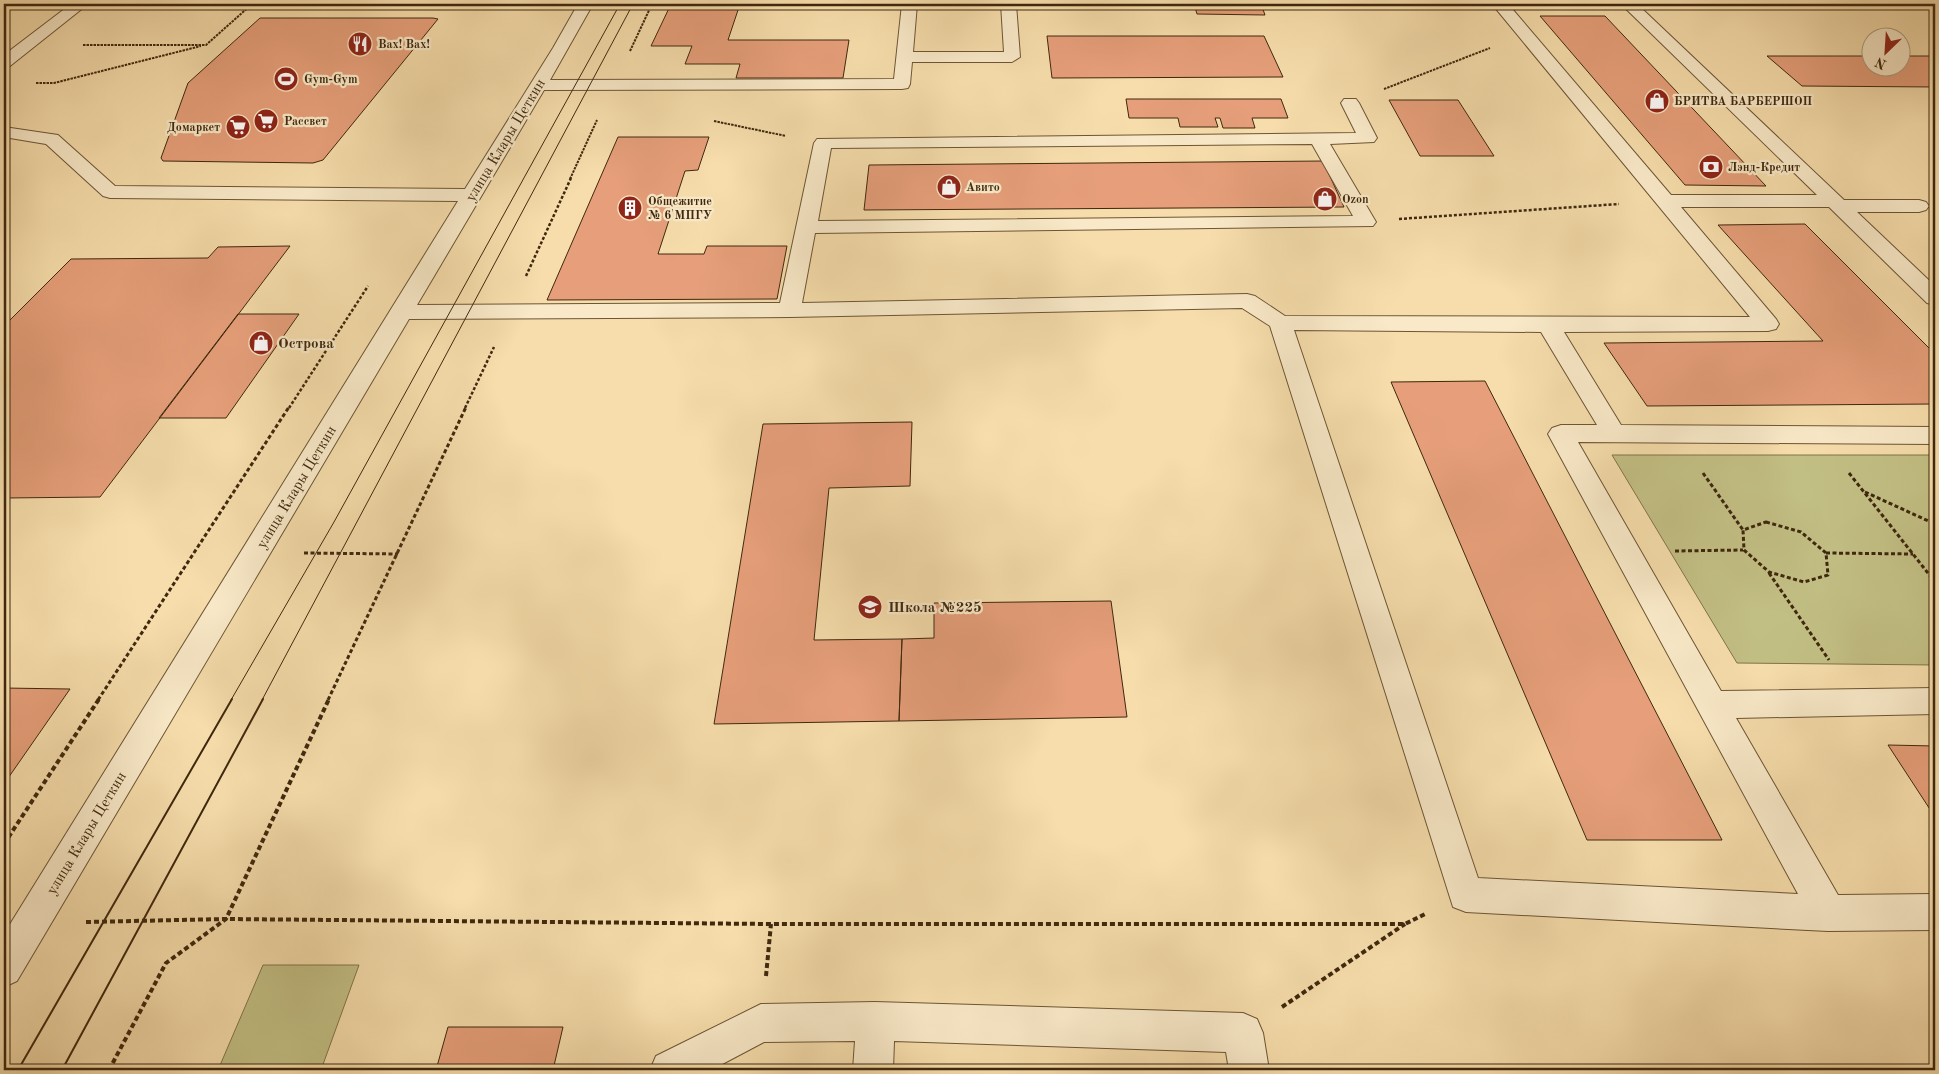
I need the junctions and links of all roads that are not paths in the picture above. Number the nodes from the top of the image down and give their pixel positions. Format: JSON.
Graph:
{"nodes":[{"id":1,"x":80,"y":4,"type":"edge"},
{"id":2,"x":585,"y":4,"type":"edge"},
{"id":3,"x":909,"y":4,"type":"edge"},
{"id":4,"x":1009,"y":4,"type":"edge"},
{"id":5,"x":1500,"y":4,"type":"edge"},
{"id":6,"x":1629,"y":4,"type":"edge"},
{"id":7,"x":904,"y":57,"type":"junction"},
{"id":8,"x":4,"y":62,"type":"edge"},
{"id":9,"x":538,"y":85,"type":"junction"},
{"id":10,"x":1350,"y":103,"type":"road end"},
{"id":11,"x":4,"y":132,"type":"edge"},
{"id":12,"x":1318,"y":139,"type":"junction"},
{"id":13,"x":472,"y":195,"type":"junction"},
{"id":14,"x":1666,"y":201,"type":"junction"},
{"id":15,"x":1836,"y":204,"type":"junction"},
{"id":16,"x":1927,"y":206,"type":"edge"},
{"id":17,"x":1935,"y":221,"type":"edge"},
{"id":18,"x":808,"y":227,"type":"junction"},
{"id":19,"x":1910,"y":274,"type":"junction"},
{"id":20,"x":1935,"y":274,"type":"edge"},
{"id":21,"x":1935,"y":298,"type":"edge"},
{"id":22,"x":790,"y":310,"type":"junction"},
{"id":23,"x":401,"y":312,"type":"junction"},
{"id":24,"x":1280,"y":323,"type":"junction"},
{"id":25,"x":1548,"y":325,"type":"junction"},
{"id":26,"x":1614,"y":433,"type":"junction"},
{"id":27,"x":1935,"y":435,"type":"edge"},
{"id":28,"x":1935,"y":701,"type":"edge"},
{"id":29,"x":1712,"y":705,"type":"junction"},
{"id":30,"x":1828,"y":912,"type":"junction"},
{"id":31,"x":1935,"y":912,"type":"edge"},
{"id":32,"x":4,"y":968,"type":"edge"},
{"id":33,"x":875,"y":1021,"type":"junction"},
{"id":34,"x":670,"y":1070,"type":"edge"},
{"id":35,"x":873,"y":1070,"type":"edge"},
{"id":36,"x":1249,"y":1070,"type":"edge"}],
"edges":[{"from":1,"to":8,"type":"street"},
{"from":2,"to":9,"type":"street","name":"улица Клары Цеткин"},
{"from":3,"to":7,"type":"street"},
{"from":4,"to":7,"type":"street"},
{"from":5,"to":14,"type":"street"},
{"from":6,"to":15,"type":"street"},
{"from":7,"to":9,"type":"street"},
{"from":9,"to":13,"type":"street","name":"улица Клары Цеткин"},
{"from":10,"to":12,"type":"street"},
{"from":11,"to":13,"type":"street"},
{"from":12,"to":18,"type":"street"},
{"from":12,"to":18,"type":"street"},
{"from":13,"to":23,"type":"street","name":"улица Клары Цеткин"},
{"from":14,"to":15,"type":"street"},
{"from":14,"to":25,"type":"street"},
{"from":15,"to":16,"type":"street"},
{"from":15,"to":19,"type":"street"},
{"from":16,"to":17,"type":"street"},
{"from":18,"to":22,"type":"street"},
{"from":19,"to":20,"type":"street"},
{"from":19,"to":21,"type":"street"},
{"from":22,"to":23,"type":"street"},
{"from":22,"to":24,"type":"street"},
{"from":23,"to":32,"type":"street","name":"улица Клары Цеткин"},
{"from":24,"to":25,"type":"street"},
{"from":24,"to":30,"type":"street"},
{"from":25,"to":26,"type":"street"},
{"from":26,"to":27,"type":"street"},
{"from":26,"to":29,"type":"street"},
{"from":28,"to":29,"type":"street"},
{"from":29,"to":30,"type":"street"},
{"from":30,"to":31,"type":"street"},
{"from":33,"to":34,"type":"street"},
{"from":33,"to":35,"type":"street"},
{"from":33,"to":36,"type":"street"}]}
